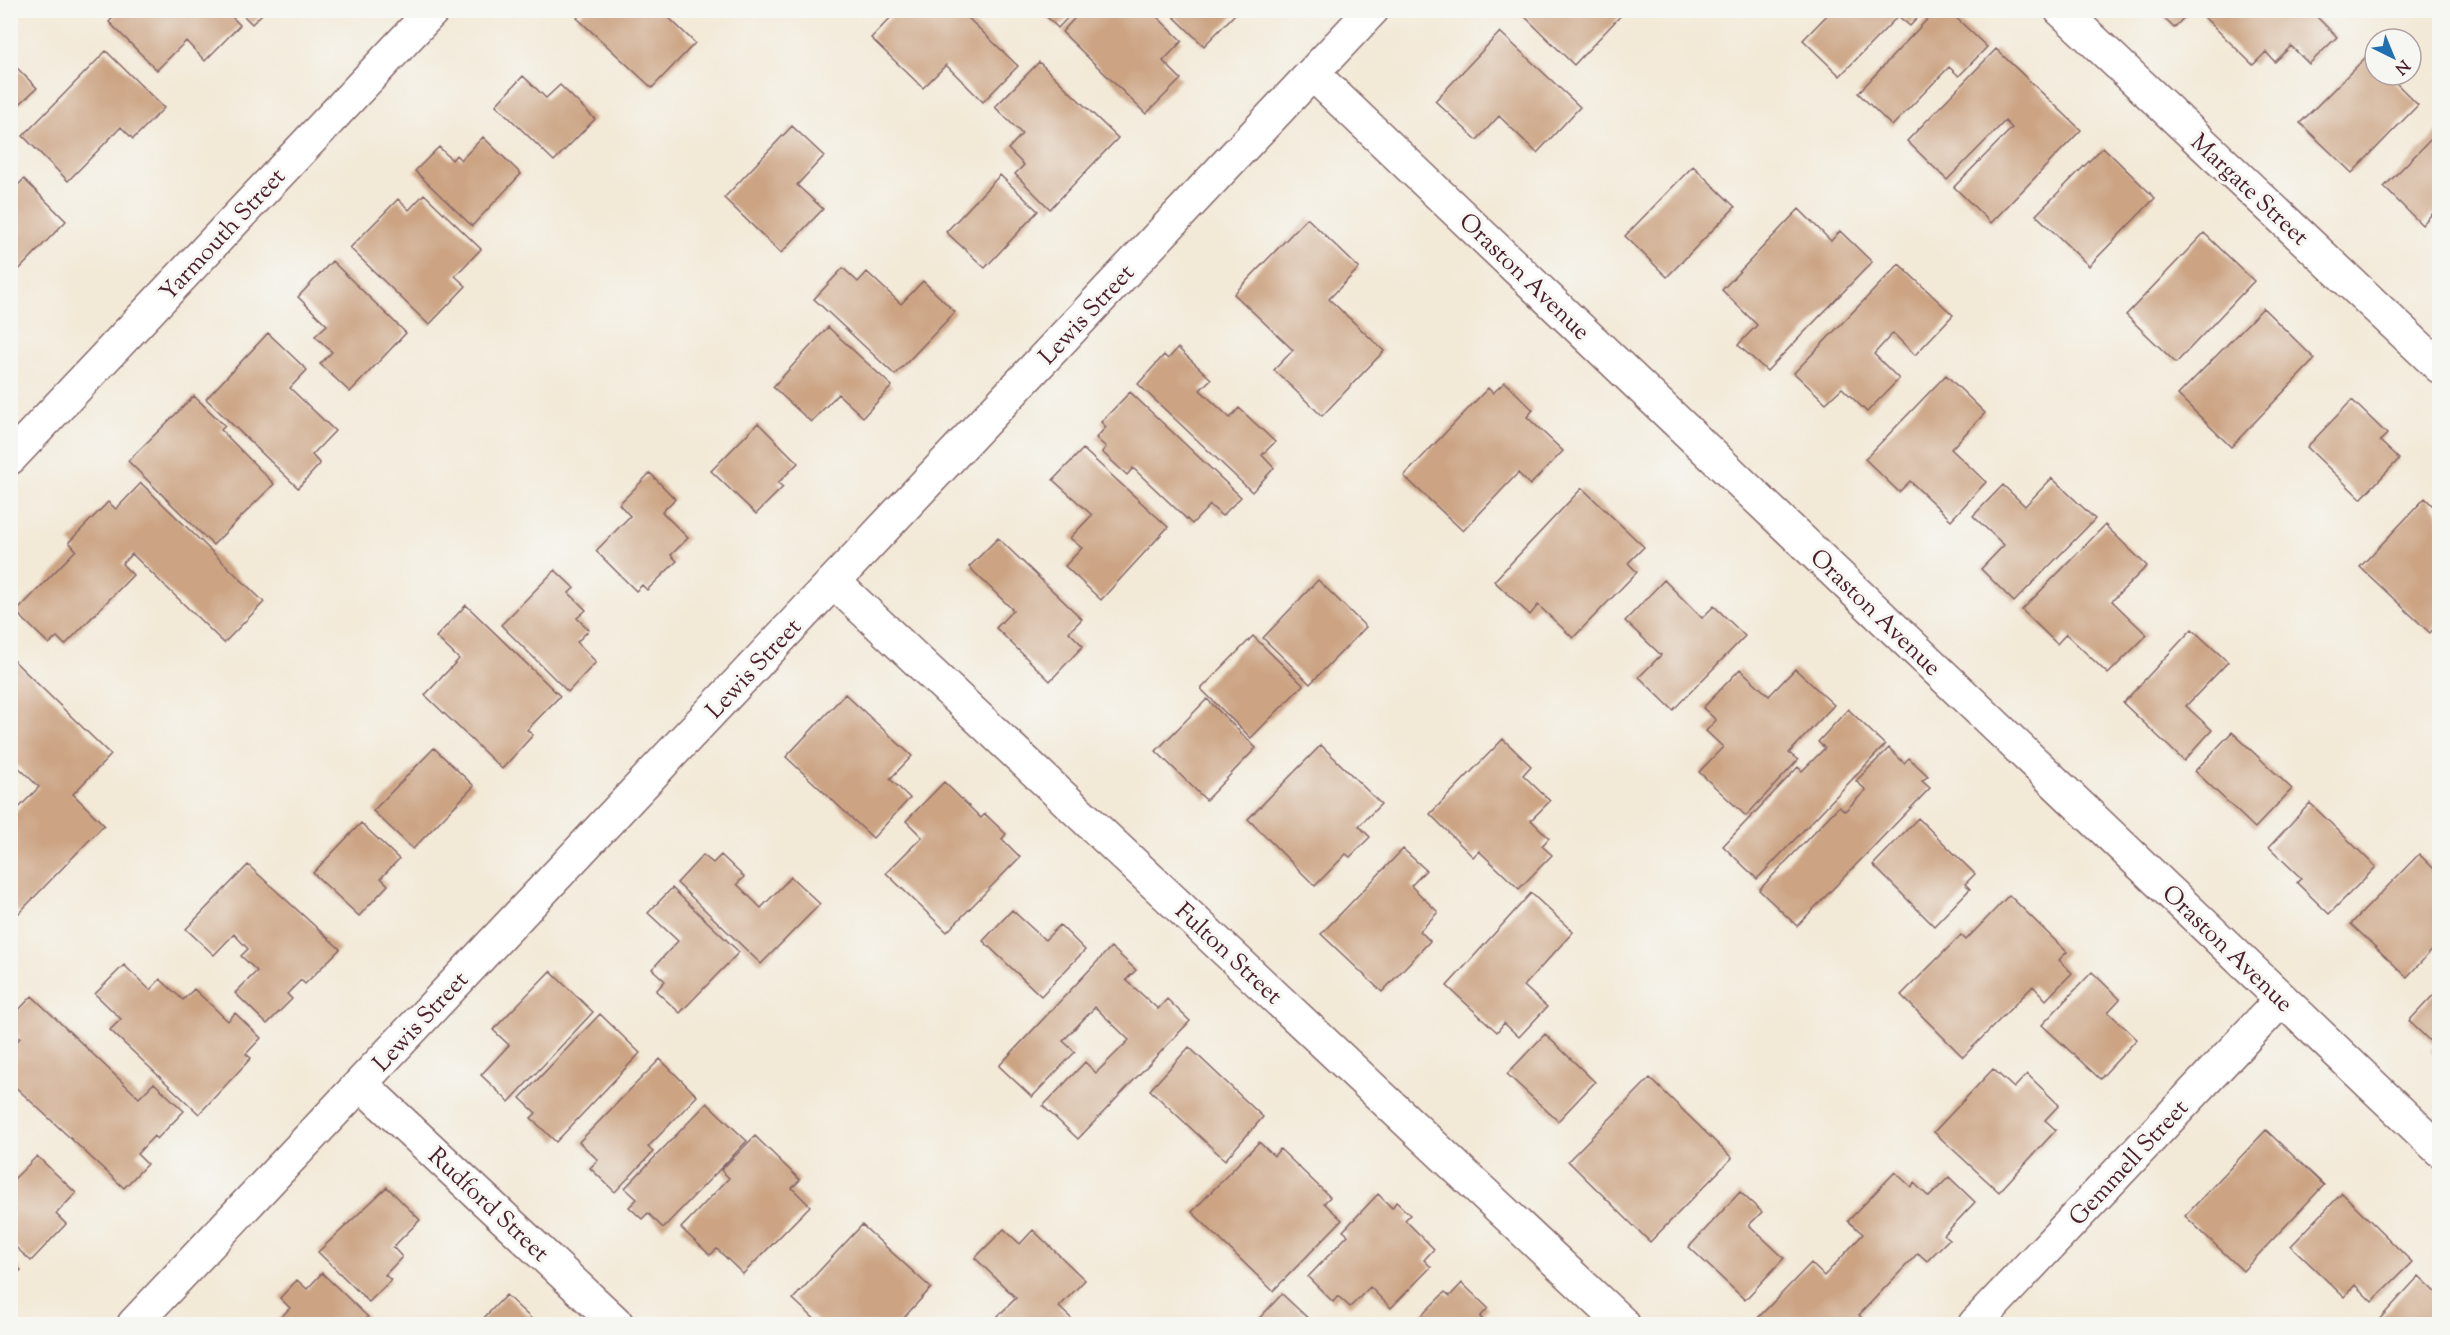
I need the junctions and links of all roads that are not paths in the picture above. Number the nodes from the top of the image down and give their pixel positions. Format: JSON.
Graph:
{"nodes":[{"id":1,"x":433,"y":10,"type":"edge"},
{"id":2,"x":1372,"y":10,"type":"edge"},
{"id":3,"x":2061,"y":10,"type":"edge"},
{"id":4,"x":1312,"y":74,"type":"junction"},
{"id":5,"x":2439,"y":367,"type":"edge"},
{"id":6,"x":10,"y":458,"type":"edge"},
{"id":7,"x":834,"y":582,"type":"junction"},
{"id":8,"x":2282,"y":999,"type":"junction"},
{"id":9,"x":361,"y":1084,"type":"junction"},
{"id":10,"x":2439,"y":1150,"type":"edge"},
{"id":11,"x":134,"y":1324,"type":"edge"},
{"id":12,"x":618,"y":1324,"type":"edge"},
{"id":13,"x":1623,"y":1324,"type":"edge"},
{"id":14,"x":1975,"y":1324,"type":"edge"}],
"edges":[{"from":1,"to":6,"type":"street","name":"Yarmouth Street"},
{"from":2,"to":4,"type":"street","name":"Lewis Street"},
{"from":3,"to":5,"type":"street","name":"Margate Street"},
{"from":4,"to":7,"type":"street","name":"Lewis Street"},
{"from":4,"to":8,"type":"street","name":"Oraston Avenue"},
{"from":7,"to":9,"type":"street","name":"Lewis Street"},
{"from":7,"to":13,"type":"street","name":"Fulton Street"},
{"from":8,"to":10,"type":"street","name":"Oraston Avenue"},
{"from":8,"to":14,"type":"street","name":"Gemmell Street"},
{"from":9,"to":11,"type":"street","name":"Lewis Street"},
{"from":9,"to":12,"type":"street","name":"Rudford Street"}]}
